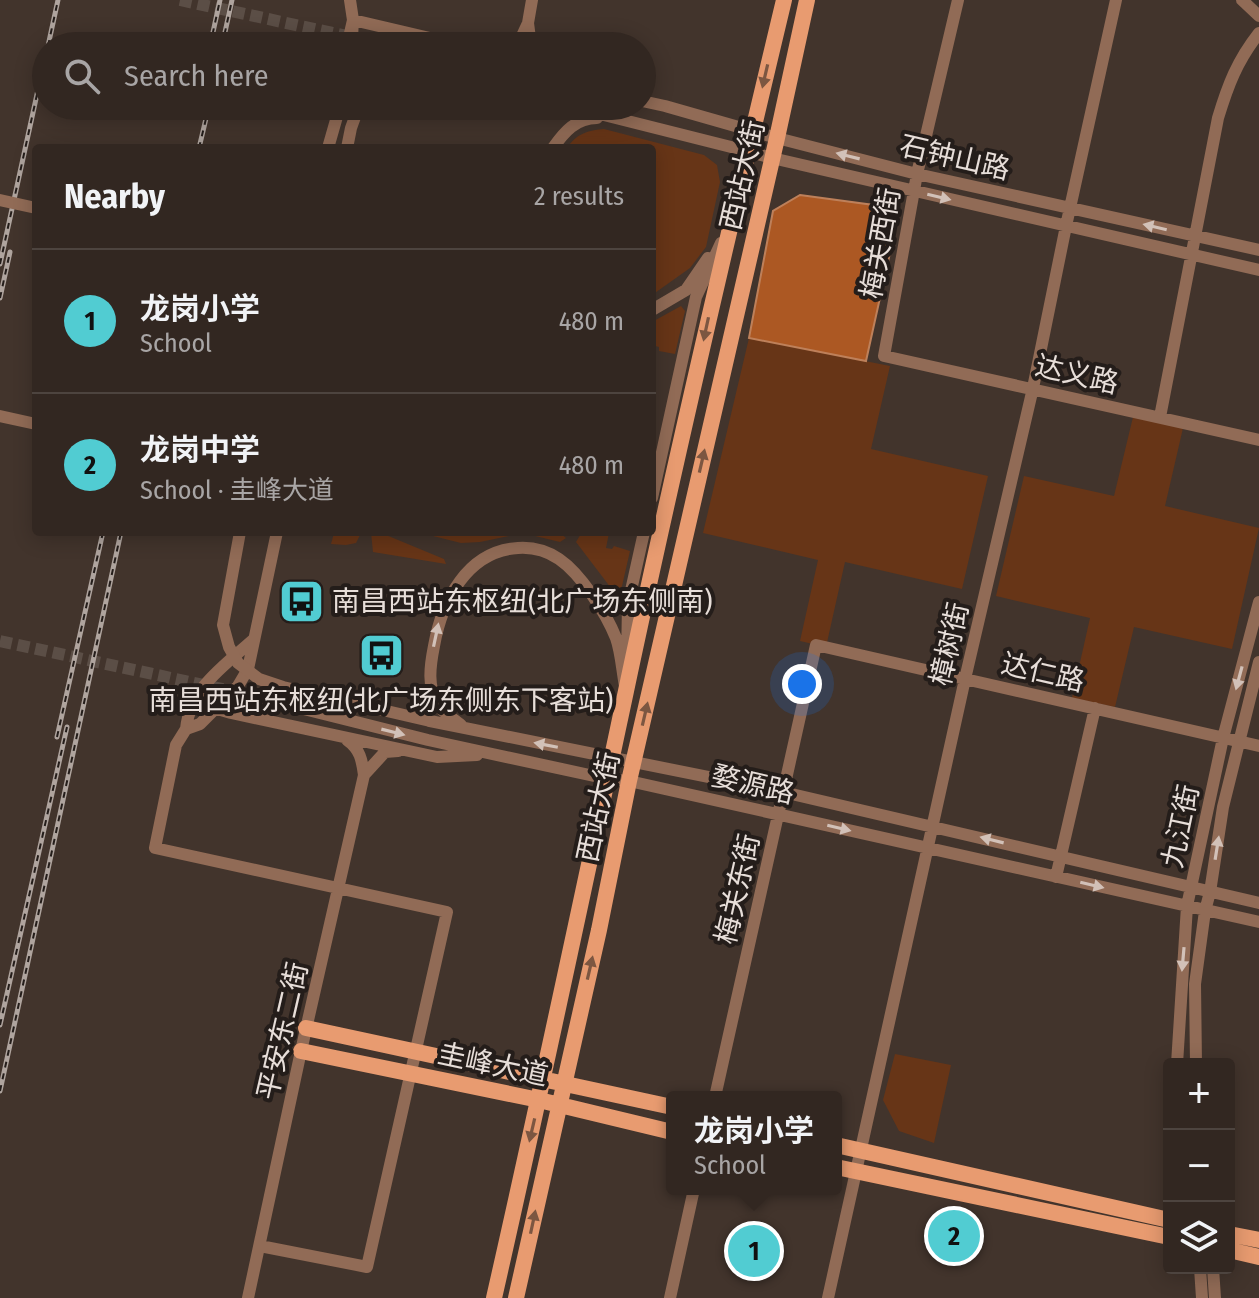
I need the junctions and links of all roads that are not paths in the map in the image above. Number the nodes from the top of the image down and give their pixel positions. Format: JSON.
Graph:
{"nodes":[{"id":1,"x":350,"y":0,"type":"edge"},
{"id":2,"x":532,"y":0,"type":"edge"},
{"id":3,"x":784,"y":0,"type":"edge"},
{"id":4,"x":807,"y":0,"type":"edge"},
{"id":5,"x":958,"y":0,"type":"edge"},
{"id":6,"x":1116,"y":0,"type":"edge"},
{"id":7,"x":1242,"y":0,"type":"edge"},
{"id":8,"x":1259,"y":16,"type":"edge"},
{"id":9,"x":353,"y":20,"type":"junction"},
{"id":10,"x":528,"y":23,"type":"junction"},
{"id":11,"x":350,"y":32,"type":"edge"},
{"id":12,"x":352,"y":32,"type":"edge"},
{"id":13,"x":404,"y":32,"type":"edge"},
{"id":14,"x":524,"y":32,"type":"edge"},
{"id":15,"x":529,"y":32,"type":"edge"},
{"id":16,"x":1259,"y":33,"type":"edge"},
{"id":17,"x":656,"y":103,"type":"edge"},
{"id":18,"x":336,"y":120,"type":"edge"},
{"id":19,"x":351,"y":120,"type":"edge"},
{"id":20,"x":354,"y":120,"type":"edge"},
{"id":21,"x":581,"y":120,"type":"edge"},
{"id":22,"x":622,"y":120,"type":"edge"},
{"id":23,"x":351,"y":128,"type":"junction"},
{"id":24,"x":752,"y":131,"type":"junction"},
{"id":25,"x":777,"y":138,"type":"junction"},
{"id":26,"x":329,"y":144,"type":"edge"},
{"id":27,"x":348,"y":144,"type":"edge"},
{"id":28,"x":556,"y":144,"type":"edge"},
{"id":29,"x":747,"y":151,"type":"junction"},
{"id":30,"x":772,"y":158,"type":"junction"},
{"id":31,"x":917,"y":174,"type":"junction"},
{"id":32,"x":914,"y":192,"type":"junction"},
{"id":33,"x":0,"y":200,"type":"edge"},
{"id":34,"x":32,"y":207,"type":"edge"},
{"id":35,"x":1070,"y":208,"type":"junction"},
{"id":36,"x":729,"y":225,"type":"junction"},
{"id":37,"x":1066,"y":226,"type":"junction"},
{"id":38,"x":1196,"y":236,"type":"junction"},
{"id":39,"x":1259,"y":250,"type":"edge"},
{"id":40,"x":1192,"y":256,"type":"junction"},
{"id":41,"x":1259,"y":270,"type":"edge"},
{"id":42,"x":656,"y":308,"type":"edge"},
{"id":43,"x":884,"y":356,"type":"joint"},
{"id":44,"x":1033,"y":388,"type":"junction"},
{"id":45,"x":0,"y":416,"type":"edge"},
{"id":46,"x":1160,"y":417,"type":"junction"},
{"id":47,"x":32,"y":423,"type":"edge"},
{"id":48,"x":1259,"y":440,"type":"edge"},
{"id":49,"x":656,"y":480,"type":"edge"},
{"id":50,"x":239,"y":536,"type":"edge"},
{"id":51,"x":276,"y":536,"type":"edge"},
{"id":52,"x":643,"y":536,"type":"edge"},
{"id":53,"x":1259,"y":602,"type":"edge"},
{"id":54,"x":253,"y":640,"type":"junction"},
{"id":55,"x":816,"y":645,"type":"joint"},
{"id":56,"x":1259,"y":662,"type":"edge"},
{"id":57,"x":965,"y":679,"type":"junction"},
{"id":58,"x":626,"y":690,"type":"junction"},
{"id":59,"x":236,"y":692,"type":"tunnel mouth"},
{"id":60,"x":199,"y":695,"type":"junction"},
{"id":61,"x":214,"y":708,"type":"junction"},
{"id":62,"x":1095,"y":708,"type":"junction"},
{"id":63,"x":464,"y":727,"type":"junction"},
{"id":64,"x":186,"y":729,"type":"junction"},
{"id":65,"x":344,"y":737,"type":"junction"},
{"id":66,"x":1223,"y":738,"type":"junction"},
{"id":67,"x":1239,"y":741,"type":"junction"},
{"id":68,"x":1259,"y":746,"type":"edge"},
{"id":69,"x":405,"y":750,"type":"junction"},
{"id":70,"x":493,"y":755,"type":"junction"},
{"id":71,"x":612,"y":758,"type":"junction"},
{"id":72,"x":634,"y":763,"type":"junction"},
{"id":73,"x":364,"y":775,"type":"junction"},
{"id":74,"x":608,"y":779,"type":"junction"},
{"id":75,"x":629,"y":781,"type":"junction"},
{"id":76,"x":783,"y":792,"type":"junction"},
{"id":77,"x":778,"y":814,"type":"junction"},
{"id":78,"x":933,"y":825,"type":"junction"},
{"id":79,"x":928,"y":848,"type":"junction"},
{"id":80,"x":1061,"y":857,"type":"junction"},
{"id":81,"x":1056,"y":877,"type":"junction"},
{"id":82,"x":1192,"y":888,"type":"junction"},
{"id":83,"x":339,"y":889,"type":"junction"},
{"id":84,"x":1210,"y":892,"type":"junction"},
{"id":85,"x":1259,"y":903,"type":"edge"},
{"id":86,"x":1187,"y":906,"type":"junction"},
{"id":87,"x":1205,"y":911,"type":"junction"},
{"id":88,"x":1259,"y":922,"type":"edge"},
{"id":89,"x":306,"y":1028,"type":"junction"},
{"id":90,"x":301,"y":1051,"type":"junction"},
{"id":91,"x":415,"y":1052,"type":"junction"},
{"id":92,"x":1177,"y":1058,"type":"edge"},
{"id":93,"x":1196,"y":1058,"type":"edge"},
{"id":94,"x":410,"y":1073,"type":"junction"},
{"id":95,"x":544,"y":1080,"type":"junction"},
{"id":96,"x":564,"y":1084,"type":"junction"},
{"id":97,"x":716,"y":1091,"type":"edge"},
{"id":98,"x":539,"y":1100,"type":"junction"},
{"id":99,"x":558,"y":1105,"type":"junction"},
{"id":100,"x":666,"y":1106,"type":"edge"},
{"id":101,"x":666,"y":1131,"type":"edge"},
{"id":102,"x":842,"y":1146,"type":"edge"},
{"id":103,"x":860,"y":1150,"type":"junction"},
{"id":104,"x":842,"y":1168,"type":"edge"},
{"id":105,"x":856,"y":1171,"type":"junction"},
{"id":106,"x":693,"y":1195,"type":"edge"},
{"id":107,"x":1163,"y":1219,"type":"edge"},
{"id":108,"x":1235,"y":1235,"type":"edge"},
{"id":109,"x":1163,"y":1236,"type":"edge"},
{"id":110,"x":1259,"y":1240,"type":"edge"},
{"id":111,"x":260,"y":1246,"type":"junction"},
{"id":112,"x":1235,"y":1251,"type":"edge"},
{"id":113,"x":1259,"y":1257,"type":"edge"},
{"id":114,"x":1200,"y":1274,"type":"edge"},
{"id":115,"x":1213,"y":1274,"type":"edge"},
{"id":116,"x":248,"y":1298,"type":"edge"},
{"id":117,"x":494,"y":1298,"type":"edge"},
{"id":118,"x":516,"y":1298,"type":"edge"},
{"id":119,"x":670,"y":1298,"type":"edge"},
{"id":120,"x":828,"y":1298,"type":"edge"},
{"id":121,"x":1202,"y":1298,"type":"edge"},
{"id":122,"x":1215,"y":1298,"type":"edge"}],
"edges":[{"from":1,"to":9,"type":"street"},
{"from":2,"to":10,"type":"street"},
{"from":3,"to":24,"type":"main road","name":"西站大街","one_way":true},
{"from":4,"to":25,"type":"main road","name":"西站大街"},
{"from":5,"to":31,"type":"street","name":"梅关西街"},
{"from":6,"to":35,"type":"street","name":"樟树街"},
{"from":7,"to":8,"type":"street"},
{"from":9,"to":11,"type":"street"},
{"from":9,"to":12,"type":"street"},
{"from":9,"to":13,"type":"street"},
{"from":10,"to":14,"type":"street"},
{"from":10,"to":15,"type":"street"},
{"from":16,"to":38,"type":"street"},
{"from":17,"to":24,"type":"street","name":"石钟山路"},
{"from":18,"to":26,"type":"street"},
{"from":19,"to":23,"type":"street"},
{"from":20,"to":23,"type":"street"},
{"from":21,"to":28,"type":"street"},
{"from":22,"to":29,"type":"street","name":"石钟山路"},
{"from":23,"to":27,"type":"street"},
{"from":24,"to":25,"type":"street","name":"石钟山路"},
{"from":24,"to":29,"type":"main road","name":"西站大街"},
{"from":25,"to":30,"type":"main road","name":"西站大街"},
{"from":31,"to":25,"type":"street","name":"石钟山路","one_way":true},
{"from":29,"to":30,"type":"street","name":"石钟山路"},
{"from":29,"to":36,"type":"main road","name":"西站大街"},
{"from":30,"to":32,"type":"street","name":"石钟山路"},
{"from":72,"to":30,"type":"main road","name":"西站大街","one_way":true},
{"from":31,"to":32,"type":"street","name":"梅关西街"},
{"from":31,"to":35,"type":"street","name":"石钟山路"},
{"from":32,"to":37,"type":"street","name":"石钟山路","one_way":true},
{"from":32,"to":43,"type":"street","name":"梅关西街"},
{"from":33,"to":34,"type":"street","bridge":true},
{"from":35,"to":37,"type":"street","name":"樟树街"},
{"from":38,"to":35,"type":"street","name":"石钟山路","one_way":true},
{"from":36,"to":42,"type":"street"},
{"from":36,"to":49,"type":"street"},
{"from":36,"to":58,"type":"main road","name":"西站大街","one_way":true},
{"from":37,"to":40,"type":"street","name":"石钟山路"},
{"from":37,"to":44,"type":"street","name":"樟树街"},
{"from":38,"to":39,"type":"street","name":"石钟山路"},
{"from":38,"to":40,"type":"street"},
{"from":40,"to":41,"type":"street","name":"石钟山路"},
{"from":40,"to":46,"type":"street"},
{"from":43,"to":44,"type":"street","name":"达义路"},
{"from":44,"to":46,"type":"street","name":"达义路"},
{"from":44,"to":57,"type":"street","name":"樟树街"},
{"from":45,"to":47,"type":"street"},
{"from":46,"to":48,"type":"street","name":"达义路"},
{"from":50,"to":63,"type":"street","name":"婺源路","bridge":true},
{"from":51,"to":54,"type":"street"},
{"from":52,"to":58,"type":"street"},
{"from":53,"to":66,"type":"street","name":"九江街","one_way":true},
{"from":54,"to":60,"type":"street"},
{"from":54,"to":61,"type":"street"},
{"from":55,"to":57,"type":"street","name":"达仁路"},
{"from":55,"to":76,"type":"street","name":"梅关东街"},
{"from":56,"to":67,"type":"street","name":"九江街"},
{"from":57,"to":62,"type":"street","name":"达仁路"},
{"from":57,"to":78,"type":"street","name":"樟树街"},
{"from":63,"to":58,"type":"street","one_way":true},
{"from":58,"to":71,"type":"main road","name":"西站大街"},
{"from":59,"to":70,"type":"street","name":"婺源路","one_way":true},
{"from":60,"to":61,"type":"street"},
{"from":60,"to":64,"type":"street"},
{"from":61,"to":64,"type":"street"},
{"from":61,"to":65,"type":"street"},
{"from":62,"to":66,"type":"street","name":"达仁路"},
{"from":62,"to":80,"type":"street"},
{"from":71,"to":63,"type":"street","name":"婺源路","one_way":true},
{"from":64,"to":83,"type":"street"},
{"from":65,"to":69,"type":"street"},
{"from":65,"to":73,"type":"street"},
{"from":66,"to":67,"type":"street","name":"达仁路"},
{"from":66,"to":82,"type":"street","name":"九江街"},
{"from":67,"to":68,"type":"street","name":"达仁路"},
{"from":84,"to":67,"type":"street","name":"九江街","one_way":true},
{"from":69,"to":70,"type":"street"},
{"from":69,"to":73,"type":"street"},
{"from":70,"to":74,"type":"street","name":"婺源路"},
{"from":71,"to":72,"type":"street","name":"婺源路"},
{"from":71,"to":74,"type":"main road","name":"西站大街"},
{"from":72,"to":75,"type":"main road","name":"西站大街"},
{"from":72,"to":76,"type":"street","name":"婺源路"},
{"from":73,"to":83,"type":"street","name":"平安东二街"},
{"from":74,"to":75,"type":"street","name":"婺源路"},
{"from":74,"to":95,"type":"main road","name":"西站大街"},
{"from":75,"to":77,"type":"street","name":"婺源路"},
{"from":96,"to":75,"type":"main road","name":"西站大街","one_way":true},
{"from":76,"to":77,"type":"street","name":"梅关东街"},
{"from":76,"to":78,"type":"street","name":"婺源路"},
{"from":77,"to":79,"type":"street","name":"婺源路","one_way":true},
{"from":77,"to":97,"type":"street","name":"梅关东街"},
{"from":78,"to":79,"type":"street","name":"樟树街"},
{"from":80,"to":78,"type":"street","name":"婺源路","one_way":true},
{"from":79,"to":81,"type":"street","name":"婺源路"},
{"from":79,"to":103,"type":"street","name":"樟树街"},
{"from":80,"to":81,"type":"street"},
{"from":80,"to":82,"type":"street","name":"婺源路"},
{"from":81,"to":86,"type":"street","name":"婺源路","one_way":true},
{"from":82,"to":84,"type":"street","name":"婺源路"},
{"from":82,"to":86,"type":"street","name":"九江街"},
{"from":83,"to":89,"type":"street","name":"平安东二街"},
{"from":83,"to":91,"type":"street"},
{"from":84,"to":85,"type":"street","name":"婺源路"},
{"from":84,"to":87,"type":"street","name":"九江街"},
{"from":86,"to":87,"type":"street","name":"婺源路"},
{"from":86,"to":92,"type":"street","name":"九江街","one_way":true},
{"from":87,"to":88,"type":"street","name":"婺源路"},
{"from":87,"to":93,"type":"street","name":"九江街"},
{"from":89,"to":90,"type":"street","name":"平安东二街"},
{"from":89,"to":91,"type":"main road","name":"圭峰大道"},
{"from":90,"to":94,"type":"main road","name":"圭峰大道"},
{"from":90,"to":111,"type":"street","name":"平安东二街"},
{"from":91,"to":94,"type":"street"},
{"from":91,"to":95,"type":"main road","name":"圭峰大道"},
{"from":94,"to":98,"type":"main road","name":"圭峰大道"},
{"from":94,"to":111,"type":"street"},
{"from":95,"to":96,"type":"main road","name":"圭峰大道"},
{"from":95,"to":98,"type":"main road","name":"西站大街"},
{"from":96,"to":99,"type":"main road","name":"西站大街"},
{"from":96,"to":100,"type":"main road","name":"圭峰大道"},
{"from":98,"to":99,"type":"main road","name":"圭峰大道"},
{"from":98,"to":117,"type":"main road","name":"西站大街","one_way":true},
{"from":99,"to":101,"type":"main road","name":"圭峰大道"},
{"from":118,"to":99,"type":"main road","name":"西站大街","one_way":true},
{"from":102,"to":103,"type":"main road"},
{"from":103,"to":105,"type":"street","name":"樟树街"},
{"from":103,"to":107,"type":"main road"},
{"from":104,"to":105,"type":"main road"},
{"from":105,"to":109,"type":"main road"},
{"from":105,"to":120,"type":"street","name":"樟树街"},
{"from":106,"to":119,"type":"street"},
{"from":108,"to":110,"type":"main road"},
{"from":111,"to":116,"type":"street","name":"平安东二街"},
{"from":112,"to":113,"type":"main road"},
{"from":114,"to":121,"type":"street"},
{"from":115,"to":122,"type":"street"}]}
